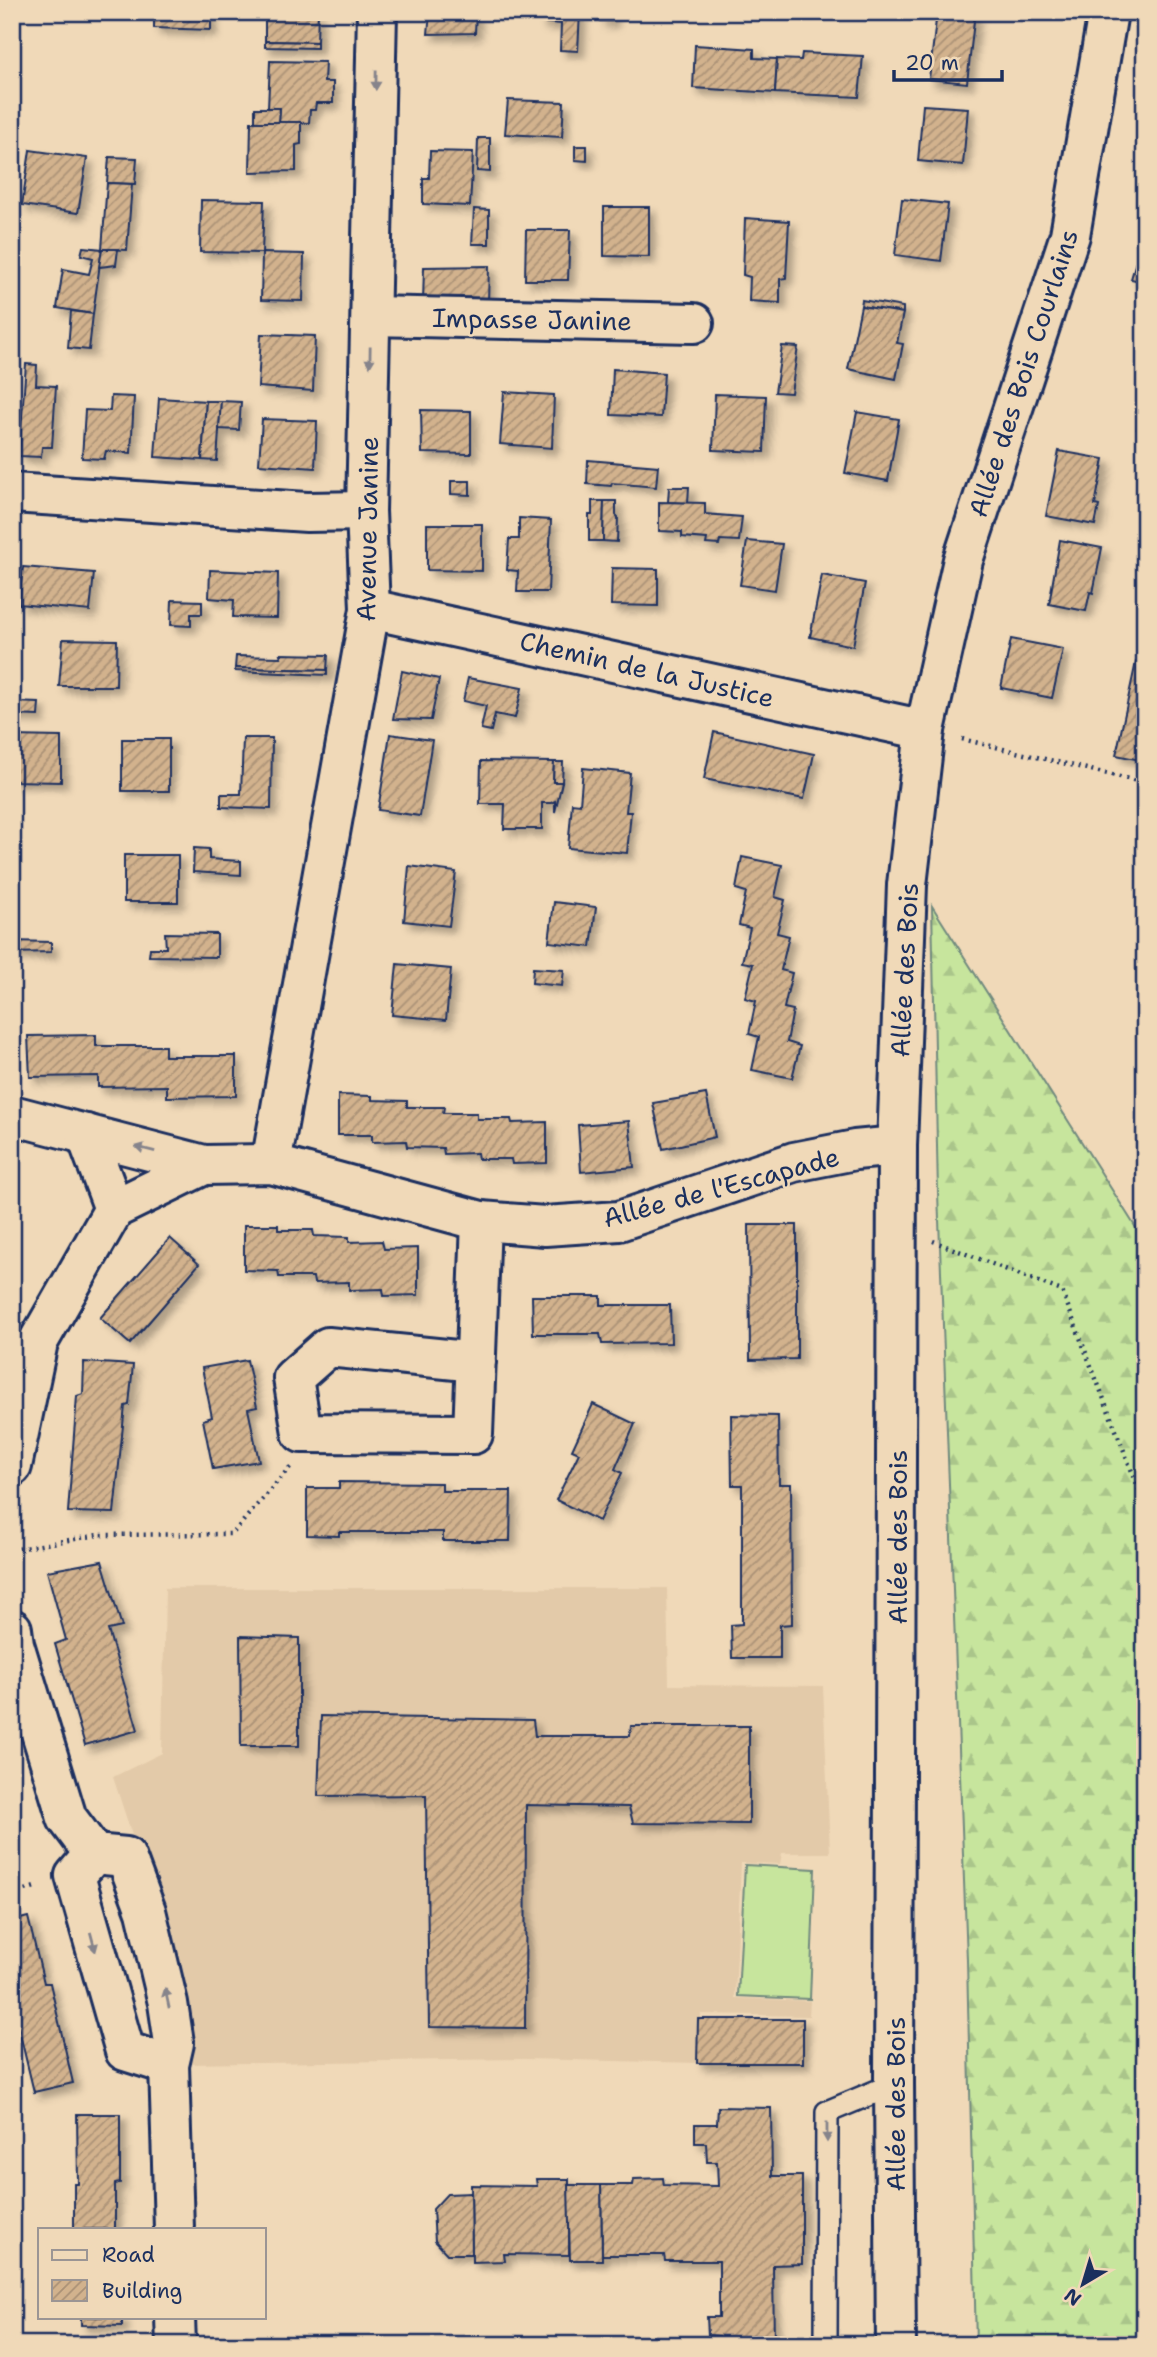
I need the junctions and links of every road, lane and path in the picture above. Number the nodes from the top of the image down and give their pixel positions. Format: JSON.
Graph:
{"nodes":[{"id":1,"x":377,"y":12,"type":"edge"},
{"id":2,"x":1108,"y":12,"type":"edge"},
{"id":3,"x":371,"y":316,"type":"junction"},
{"id":4,"x":694,"y":323,"type":"dead end"},
{"id":5,"x":12,"y":493,"type":"edge"},
{"id":6,"x":366,"y":512,"type":"junction"},
{"id":7,"x":370,"y":609,"type":"junction"},
{"id":8,"x":925,"y":730,"type":"junction"},
{"id":9,"x":1145,"y":783,"type":"edge"},
{"id":10,"x":12,"y":1115,"type":"edge"},
{"id":11,"x":86,"y":1134,"type":"junction"},
{"id":12,"x":897,"y":1146,"type":"junction"},
{"id":13,"x":271,"y":1164,"type":"junction"},
{"id":14,"x":204,"y":1165,"type":"junction"},
{"id":15,"x":114,"y":1209,"type":"junction"},
{"id":16,"x":481,"y":1221,"type":"junction"},
{"id":17,"x":898,"y":1227,"type":"junction"},
{"id":18,"x":475,"y":1362,"type":"junction"},
{"id":19,"x":302,"y":1433,"type":"junction"},
{"id":20,"x":12,"y":1466,"type":"edge"},
{"id":21,"x":1145,"y":1504,"type":"edge"},
{"id":22,"x":12,"y":1550,"type":"edge"},
{"id":23,"x":12,"y":1629,"type":"edge"},
{"id":24,"x":94,"y":1854,"type":"junction"},
{"id":25,"x":169,"y":2066,"type":"junction"},
{"id":26,"x":894,"y":2084,"type":"junction"},
{"id":27,"x":174,"y":2228,"type":"edge"},
{"id":28,"x":175,"y":2318,"type":"edge"},
{"id":29,"x":176,"y":2345,"type":"edge"},
{"id":30,"x":827,"y":2345,"type":"edge"},
{"id":31,"x":896,"y":2345,"type":"edge"}],
"edges":[{"from":1,"to":3,"type":"street","name":"Avenue Janine","one_way":true},
{"from":2,"to":8,"type":"street","name":"Allée des Bois Courlains"},
{"from":3,"to":4,"type":"street","name":"Impasse Janine"},
{"from":3,"to":6,"type":"street","name":"Avenue Janine","one_way":true},
{"from":5,"to":6,"type":"street"},
{"from":6,"to":7,"type":"street","name":"Avenue Janine"},
{"from":7,"to":8,"type":"street","name":"Chemin de la Justice"},
{"from":7,"to":13,"type":"street","name":"Avenue Janine"},
{"from":8,"to":9,"type":"path"},
{"from":8,"to":12,"type":"street","name":"Allée des Bois"},
{"from":10,"to":11,"type":"street","name":"Allée de l'Escapade"},
{"from":14,"to":11,"type":"street","name":"Allée de l'Escapade","one_way":true},
{"from":11,"to":15,"type":"street"},
{"from":12,"to":16,"type":"street","name":"Allée de l'Escapade"},
{"from":12,"to":17,"type":"street","name":"Allée des Bois"},
{"from":13,"to":14,"type":"street","name":"Allée de l'Escapade"},
{"from":13,"to":16,"type":"street","name":"Allée de l'Escapade"},
{"from":14,"to":15,"type":"street"},
{"from":15,"to":20,"type":"street"},
{"from":16,"to":18,"type":"street"},
{"from":17,"to":21,"type":"path"},
{"from":17,"to":26,"type":"street","name":"Allée des Bois"},
{"from":18,"to":19,"type":"street"},
{"from":18,"to":19,"type":"street"},
{"from":19,"to":22,"type":"path"},
{"from":23,"to":24,"type":"street"},
{"from":25,"to":24,"type":"street","one_way":true},
{"from":24,"to":25,"type":"street","one_way":true},
{"from":25,"to":27,"type":"street"},
{"from":26,"to":30,"type":"lane","one_way":true},
{"from":26,"to":31,"type":"street","name":"Allée des Bois"},
{"from":28,"to":29,"type":"street"}]}
